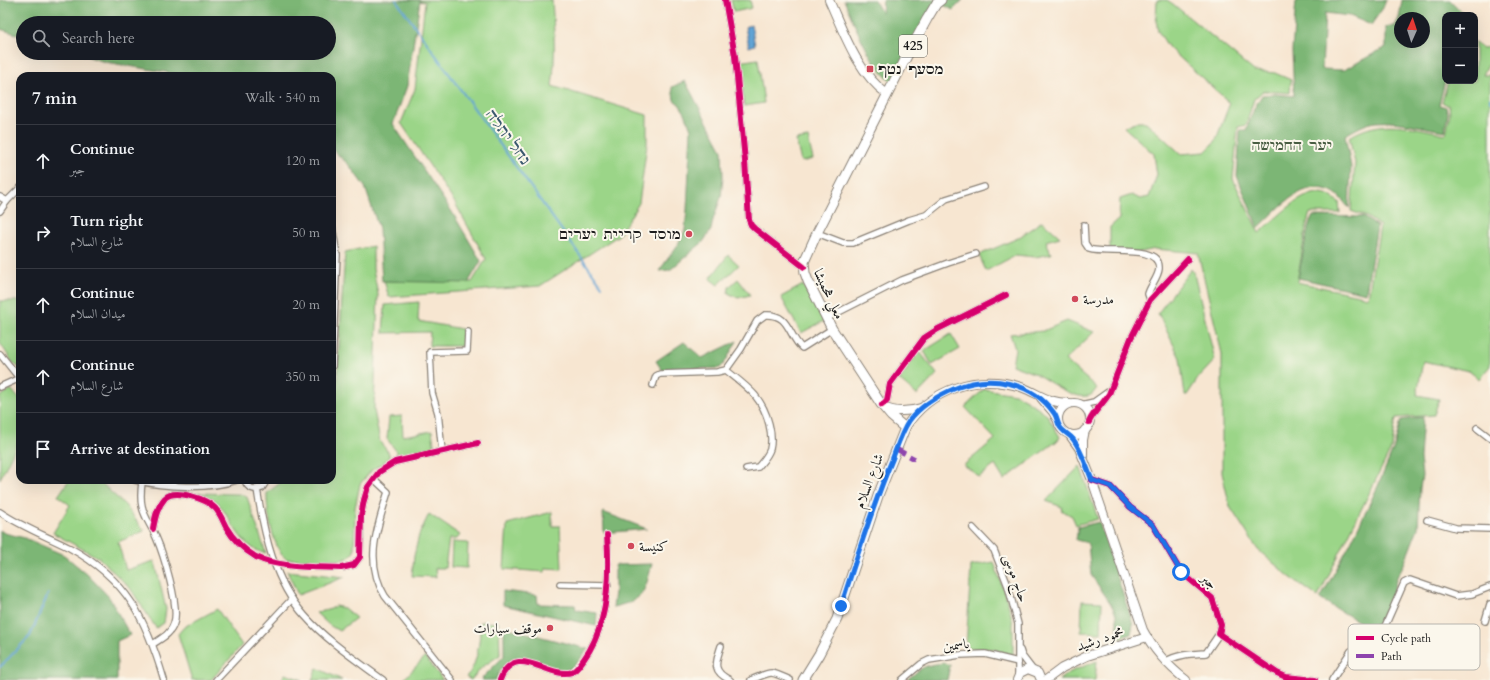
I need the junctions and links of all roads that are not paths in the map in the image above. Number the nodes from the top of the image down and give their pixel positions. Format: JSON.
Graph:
{"nodes":[{"id":1,"x":725,"y":0,"type":"edge"},
{"id":2,"x":829,"y":0,"type":"edge"},
{"id":3,"x":941,"y":0,"type":"edge"},
{"id":4,"x":887,"y":94,"type":"junction"},
{"id":5,"x":984,"y":187,"type":"dead end"},
{"id":6,"x":16,"y":192,"type":"edge"},
{"id":7,"x":0,"y":197,"type":"edge"},
{"id":8,"x":7,"y":201,"type":"junction"},
{"id":9,"x":0,"y":211,"type":"edge"},
{"id":10,"x":1084,"y":224,"type":"dead end"},
{"id":11,"x":817,"y":233,"type":"junction"},
{"id":12,"x":336,"y":249,"type":"edge"},
{"id":13,"x":976,"y":254,"type":"dead end"},
{"id":14,"x":1188,"y":259,"type":"dead end"},
{"id":15,"x":804,"y":267,"type":"junction"},
{"id":16,"x":336,"y":277,"type":"edge"},
{"id":17,"x":1006,"y":295,"type":"dead end"},
{"id":18,"x":1150,"y":300,"type":"junction"},
{"id":19,"x":827,"y":318,"type":"junction"},
{"id":20,"x":832,"y":329,"type":"junction"},
{"id":21,"x":468,"y":332,"type":"dead end"},
{"id":22,"x":0,"y":354,"type":"edge"},
{"id":23,"x":726,"y":370,"type":"junction"},
{"id":24,"x":16,"y":374,"type":"edge"},
{"id":25,"x":16,"y":381,"type":"edge"},
{"id":26,"x":653,"y":385,"type":"dead end"},
{"id":27,"x":1112,"y":386,"type":"junction"},
{"id":28,"x":0,"y":387,"type":"edge"},
{"id":29,"x":1036,"y":394,"type":"junction"},
{"id":30,"x":1069,"y":403,"type":"junction"},
{"id":31,"x":1082,"y":405,"type":"junction"},
{"id":32,"x":883,"y":406,"type":"junction"},
{"id":33,"x":922,"y":408,"type":"junction"},
{"id":34,"x":1057,"y":419,"type":"junction"},
{"id":35,"x":1087,"y":426,"type":"junction"},
{"id":36,"x":905,"y":428,"type":"junction"},
{"id":37,"x":1477,"y":428,"type":"dead end"},
{"id":38,"x":1069,"y":434,"type":"junction"},
{"id":39,"x":1490,"y":438,"type":"edge"},
{"id":40,"x":478,"y":443,"type":"dead end"},
{"id":41,"x":442,"y":451,"type":"junction"},
{"id":42,"x":1083,"y":459,"type":"junction"},
{"id":43,"x":746,"y":469,"type":"dead end"},
{"id":44,"x":374,"y":479,"type":"junction"},
{"id":45,"x":1092,"y":480,"type":"junction"},
{"id":46,"x":142,"y":484,"type":"edge"},
{"id":47,"x":159,"y":484,"type":"edge"},
{"id":48,"x":217,"y":484,"type":"edge"},
{"id":49,"x":247,"y":484,"type":"edge"},
{"id":50,"x":265,"y":484,"type":"edge"},
{"id":51,"x":257,"y":489,"type":"junction"},
{"id":52,"x":0,"y":512,"type":"edge"},
{"id":53,"x":1427,"y":520,"type":"dead end"},
{"id":54,"x":973,"y":528,"type":"dead end"},
{"id":55,"x":153,"y":529,"type":"junction"},
{"id":56,"x":1490,"y":529,"type":"edge"},
{"id":57,"x":607,"y":535,"type":"dead end"},
{"id":58,"x":275,"y":564,"type":"junction"},
{"id":59,"x":560,"y":584,"type":"dead end"},
{"id":60,"x":608,"y":585,"type":"junction"},
{"id":61,"x":1490,"y":587,"type":"edge"},
{"id":62,"x":292,"y":599,"type":"junction"},
{"id":63,"x":1490,"y":604,"type":"edge"},
{"id":64,"x":1484,"y":621,"type":"dead end"},
{"id":65,"x":1386,"y":624,"type":"edge"},
{"id":66,"x":1219,"y":634,"type":"junction"},
{"id":67,"x":1147,"y":637,"type":"junction"},
{"id":68,"x":1018,"y":643,"type":"junction"},
{"id":69,"x":153,"y":644,"type":"junction"},
{"id":70,"x":721,"y":646,"type":"dead end"},
{"id":71,"x":1348,"y":656,"type":"edge"},
{"id":72,"x":1018,"y":662,"type":"junction"},
{"id":73,"x":1165,"y":662,"type":"junction"},
{"id":74,"x":1062,"y":668,"type":"junction"},
{"id":75,"x":1034,"y":671,"type":"junction"},
{"id":76,"x":1018,"y":678,"type":"edge"},
{"id":77,"x":164,"y":680,"type":"edge"},
{"id":78,"x":216,"y":680,"type":"edge"},
{"id":79,"x":383,"y":680,"type":"edge"},
{"id":80,"x":452,"y":680,"type":"edge"},
{"id":81,"x":500,"y":680,"type":"edge"},
{"id":82,"x":730,"y":680,"type":"edge"},
{"id":83,"x":751,"y":680,"type":"edge"},
{"id":84,"x":790,"y":680,"type":"edge"},
{"id":85,"x":803,"y":680,"type":"edge"},
{"id":86,"x":902,"y":680,"type":"edge"},
{"id":87,"x":1041,"y":680,"type":"edge"},
{"id":88,"x":1046,"y":680,"type":"edge"},
{"id":89,"x":1186,"y":680,"type":"edge"},
{"id":90,"x":1315,"y":680,"type":"edge"},
{"id":91,"x":1332,"y":680,"type":"edge"}],
"edges":[{"from":1,"to":15,"type":"street"},
{"from":2,"to":4,"type":"main road"},
{"from":3,"to":4,"type":"main road","number":"425"},
{"from":4,"to":11,"type":"main road","name":"معلي هحميشا","number":"425"},
{"from":5,"to":11,"type":"street"},
{"from":6,"to":8,"type":"street"},
{"from":7,"to":8,"type":"street"},
{"from":8,"to":9,"type":"street"},
{"from":10,"to":18,"type":"street"},
{"from":11,"to":15,"type":"main road","name":"معلي هحميشا","number":"425"},
{"from":12,"to":16,"type":"street"},
{"from":13,"to":19,"type":"street"},
{"from":14,"to":18,"type":"street"},
{"from":15,"to":19,"type":"main road","name":"معلي هحميشا"},
{"from":17,"to":32,"type":"street"},
{"from":18,"to":27,"type":"street"},
{"from":19,"to":20,"type":"main road","name":"معلي هحميشا"},
{"from":20,"to":23,"type":"street"},
{"from":20,"to":32,"type":"main road","name":"معلي هحميشا"},
{"from":21,"to":41,"type":"street"},
{"from":22,"to":24,"type":"street"},
{"from":23,"to":26,"type":"street"},
{"from":23,"to":43,"type":"street"},
{"from":25,"to":28,"type":"street"},
{"from":27,"to":31,"type":"street"},
{"from":27,"to":35,"type":"street"},
{"from":29,"to":30,"type":"main road","name":"شارع السلام"},
{"from":29,"to":33,"type":"main road","name":"شارع السلام"},
{"from":29,"to":34,"type":"main road","name":"شارع السلام"},
{"from":30,"to":31,"type":"main road"},
{"from":30,"to":34,"type":"main road"},
{"from":31,"to":35,"type":"main road"},
{"from":32,"to":33,"type":"main road"},
{"from":32,"to":36,"type":"main road","name":"معلي هحميشا"},
{"from":33,"to":36,"type":"main road","name":"شارع السلام"},
{"from":34,"to":38,"type":"main road"},
{"from":35,"to":38,"type":"main road"},
{"from":35,"to":42,"type":"main road"},
{"from":36,"to":85,"type":"main road","name":"شارع السلام"},
{"from":37,"to":39,"type":"street"},
{"from":38,"to":42,"type":"main road"},
{"from":40,"to":41,"type":"street"},
{"from":41,"to":44,"type":"street"},
{"from":42,"to":45,"type":"main road"},
{"from":44,"to":58,"type":"street"},
{"from":44,"to":80,"type":"street"},
{"from":45,"to":66,"type":"street","name":"جبر"},
{"from":45,"to":67,"type":"main road"},
{"from":46,"to":55,"type":"street"},
{"from":47,"to":48,"type":"street"},
{"from":49,"to":51,"type":"street"},
{"from":50,"to":51,"type":"street"},
{"from":51,"to":58,"type":"street"},
{"from":52,"to":69,"type":"street"},
{"from":53,"to":56,"type":"street"},
{"from":54,"to":68,"type":"street","name":"حاج موسى"},
{"from":55,"to":58,"type":"street"},
{"from":55,"to":69,"type":"street"},
{"from":57,"to":60,"type":"street"},
{"from":58,"to":62,"type":"street"},
{"from":59,"to":60,"type":"street"},
{"from":60,"to":81,"type":"street"},
{"from":61,"to":65,"type":"street"},
{"from":62,"to":78,"type":"street"},
{"from":62,"to":79,"type":"street"},
{"from":63,"to":64,"type":"street"},
{"from":66,"to":73,"type":"street"},
{"from":66,"to":90,"type":"street"},
{"from":67,"to":73,"type":"main road"},
{"from":67,"to":74,"type":"main road","name":"محمود رشيد"},
{"from":68,"to":72,"type":"street","name":"حاج موسى"},
{"from":68,"to":75,"type":"street","name":"حاج موسى"},
{"from":69,"to":77,"type":"street"},
{"from":70,"to":82,"type":"street"},
{"from":71,"to":91,"type":"street"},
{"from":72,"to":76,"type":"street","name":"حاج موسى"},
{"from":72,"to":86,"type":"street","name":"ياسمين"},
{"from":73,"to":89,"type":"main road"},
{"from":74,"to":75,"type":"main road","name":"محمود رشيد"},
{"from":74,"to":88,"type":"main road","name":"محمود رشيد"},
{"from":75,"to":76,"type":"main road","name":"محمود رشيد"},
{"from":75,"to":87,"type":"main road"},
{"from":83,"to":84,"type":"street"}]}
